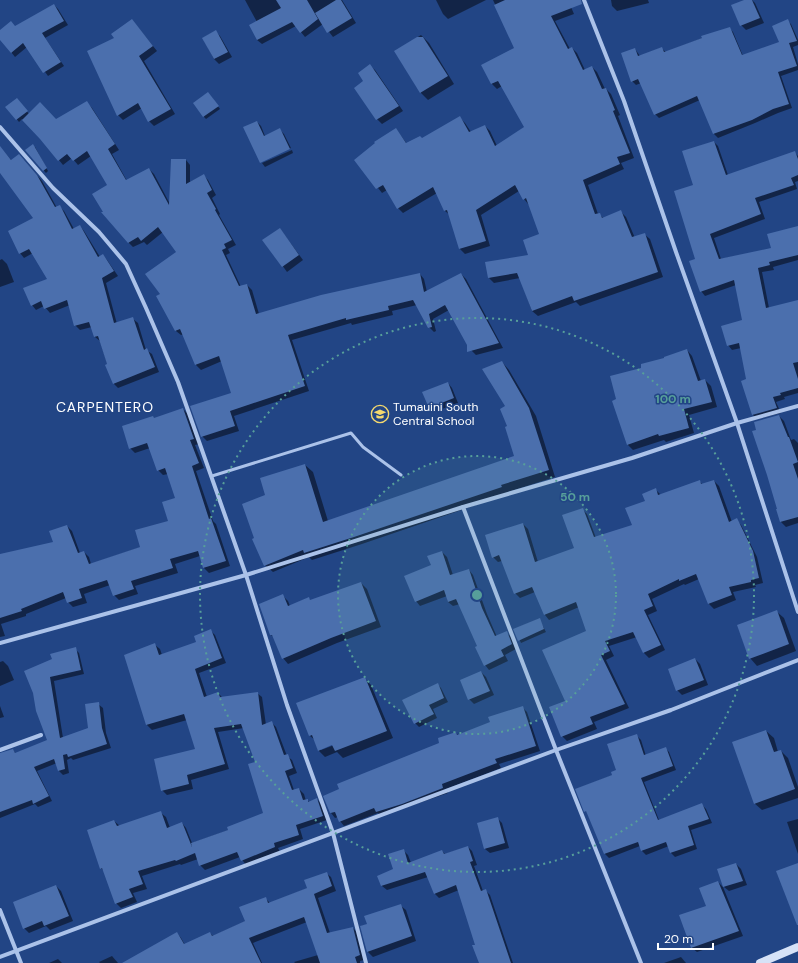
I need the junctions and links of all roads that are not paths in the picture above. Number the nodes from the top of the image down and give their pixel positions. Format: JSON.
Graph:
{"nodes":[{"id":1,"x":584,"y":0,"type":"edge"},
{"id":2,"x":0,"y":128,"type":"edge"},
{"id":3,"x":798,"y":406,"type":"edge"},
{"id":4,"x":737,"y":423,"type":"junction"},
{"id":5,"x":401,"y":475,"type":"dead end"},
{"id":6,"x":212,"y":476,"type":"junction"},
{"id":7,"x":462,"y":507,"type":"junction"},
{"id":8,"x":246,"y":576,"type":"junction"},
{"id":9,"x":798,"y":612,"type":"edge"},
{"id":10,"x":0,"y":643,"type":"edge"},
{"id":11,"x":798,"y":660,"type":"edge"},
{"id":12,"x":40,"y":736,"type":"dead end"},
{"id":13,"x":0,"y":750,"type":"edge"},
{"id":14,"x":556,"y":750,"type":"junction"},
{"id":15,"x":333,"y":833,"type":"junction"},
{"id":16,"x":0,"y":910,"type":"edge"},
{"id":17,"x":798,"y":948,"type":"edge"},
{"id":18,"x":16,"y":950,"type":"junction"},
{"id":19,"x":0,"y":957,"type":"edge"},
{"id":20,"x":21,"y":963,"type":"edge"},
{"id":21,"x":366,"y":963,"type":"edge"},
{"id":22,"x":641,"y":963,"type":"edge"},
{"id":23,"x":760,"y":963,"type":"edge"}],
"edges":[{"from":1,"to":4,"type":"street"},
{"from":2,"to":6,"type":"street"},
{"from":3,"to":4,"type":"street"},
{"from":4,"to":7,"type":"street"},
{"from":4,"to":9,"type":"street"},
{"from":5,"to":6,"type":"lane"},
{"from":6,"to":8,"type":"street"},
{"from":7,"to":8,"type":"street"},
{"from":7,"to":14,"type":"street"},
{"from":8,"to":10,"type":"street"},
{"from":8,"to":15,"type":"street"},
{"from":11,"to":14,"type":"street"},
{"from":12,"to":13,"type":"street"},
{"from":14,"to":15,"type":"street"},
{"from":14,"to":22,"type":"street"},
{"from":15,"to":18,"type":"street"},
{"from":15,"to":21,"type":"street"},
{"from":16,"to":18,"type":"street"},
{"from":17,"to":23,"type":"main road"},
{"from":18,"to":19,"type":"street"},
{"from":18,"to":20,"type":"street"}]}
